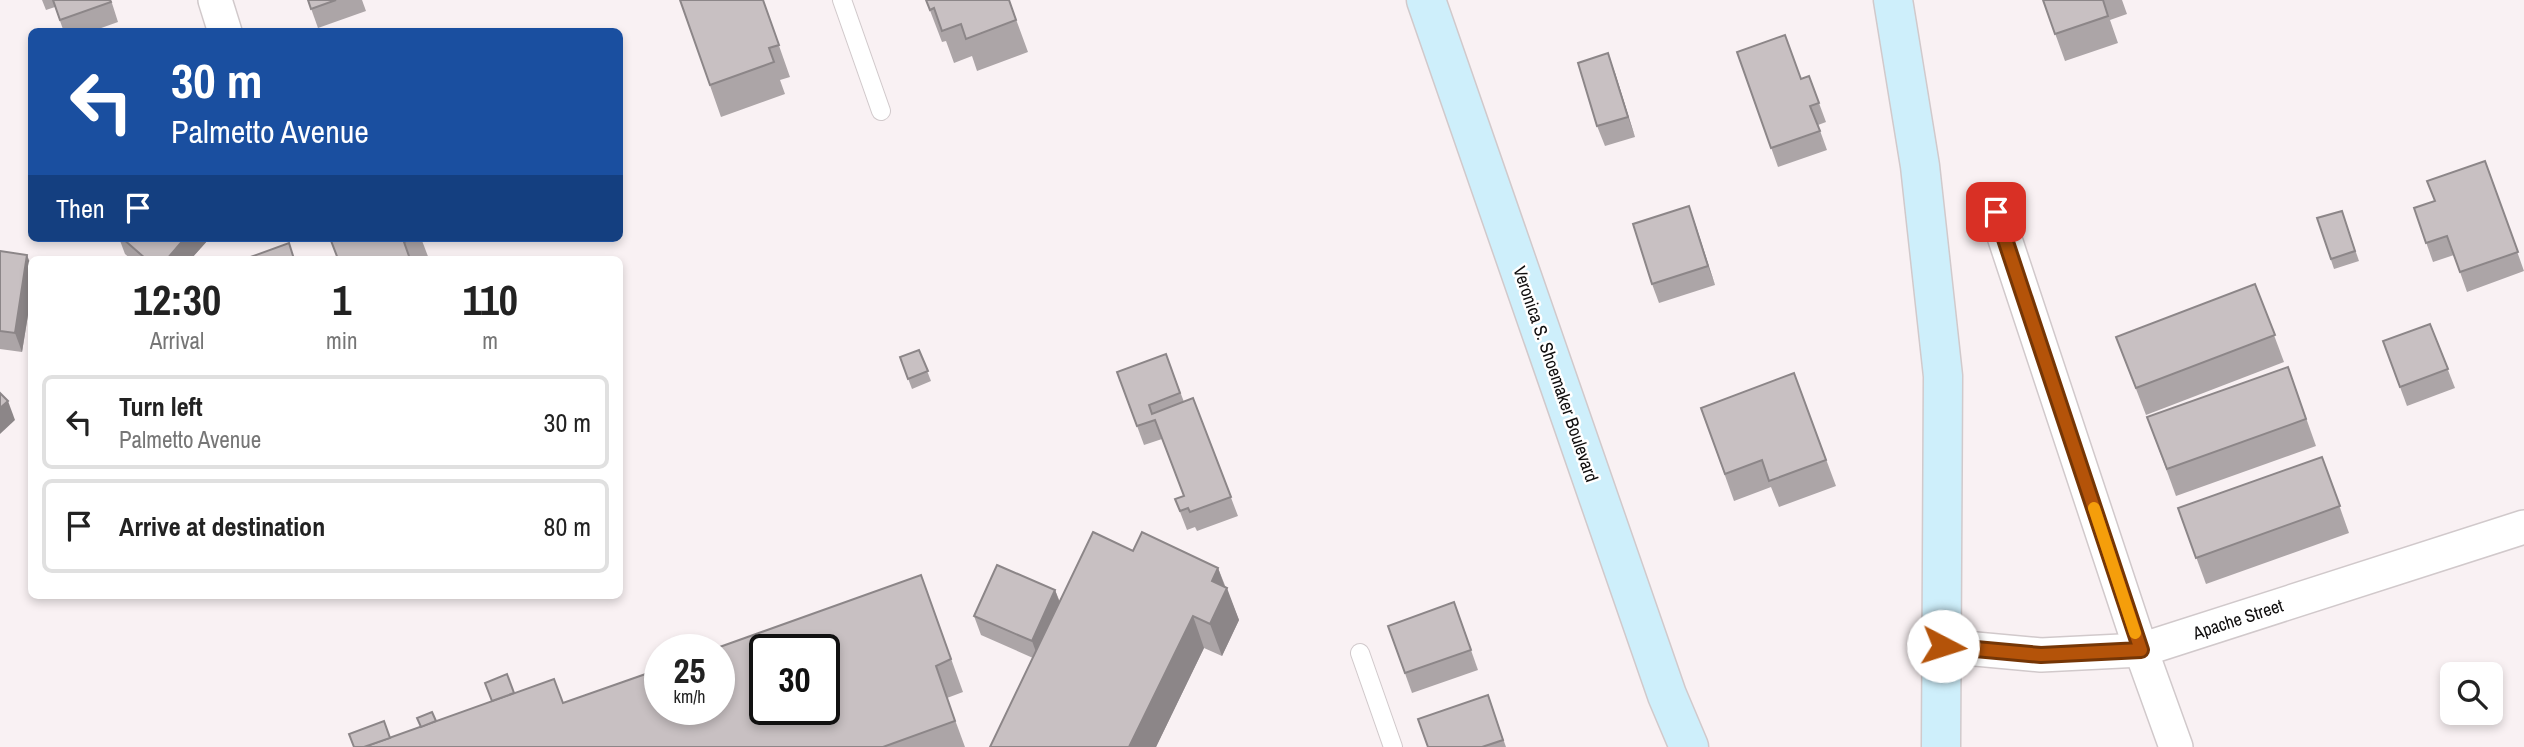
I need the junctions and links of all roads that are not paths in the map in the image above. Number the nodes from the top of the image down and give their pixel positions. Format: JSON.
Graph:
{"nodes":[{"id":1,"x":215,"y":0,"type":"edge"},
{"id":2,"x":842,"y":0,"type":"edge"},
{"id":3,"x":1426,"y":0,"type":"edge"},
{"id":4,"x":1893,"y":0,"type":"edge"},
{"id":5,"x":224,"y":28,"type":"edge"},
{"id":6,"x":881,"y":111,"type":"dead end"},
{"id":7,"x":1996,"y":212,"type":"dead end"},
{"id":8,"x":2524,"y":527,"type":"edge"},
{"id":9,"x":1943,"y":646,"type":"junction"},
{"id":10,"x":2141,"y":650,"type":"junction"},
{"id":11,"x":1360,"y":653,"type":"dead end"},
{"id":12,"x":1393,"y":747,"type":"edge"},
{"id":13,"x":1689,"y":747,"type":"edge"},
{"id":14,"x":1941,"y":747,"type":"edge"},
{"id":15,"x":2176,"y":747,"type":"edge"}],
"edges":[{"from":1,"to":5,"type":"street"},
{"from":2,"to":6,"type":"lane"},
{"from":3,"to":13,"type":"street","name":"Veronica S. Shoemaker Boulevard"},
{"from":4,"to":9,"type":"street"},
{"from":7,"to":10,"type":"street"},
{"from":8,"to":10,"type":"street","name":"Apache Street"},
{"from":9,"to":10,"type":"street","name":"Apache Street"},
{"from":9,"to":14,"type":"street"},
{"from":10,"to":15,"type":"street"},
{"from":11,"to":12,"type":"lane"}]}
